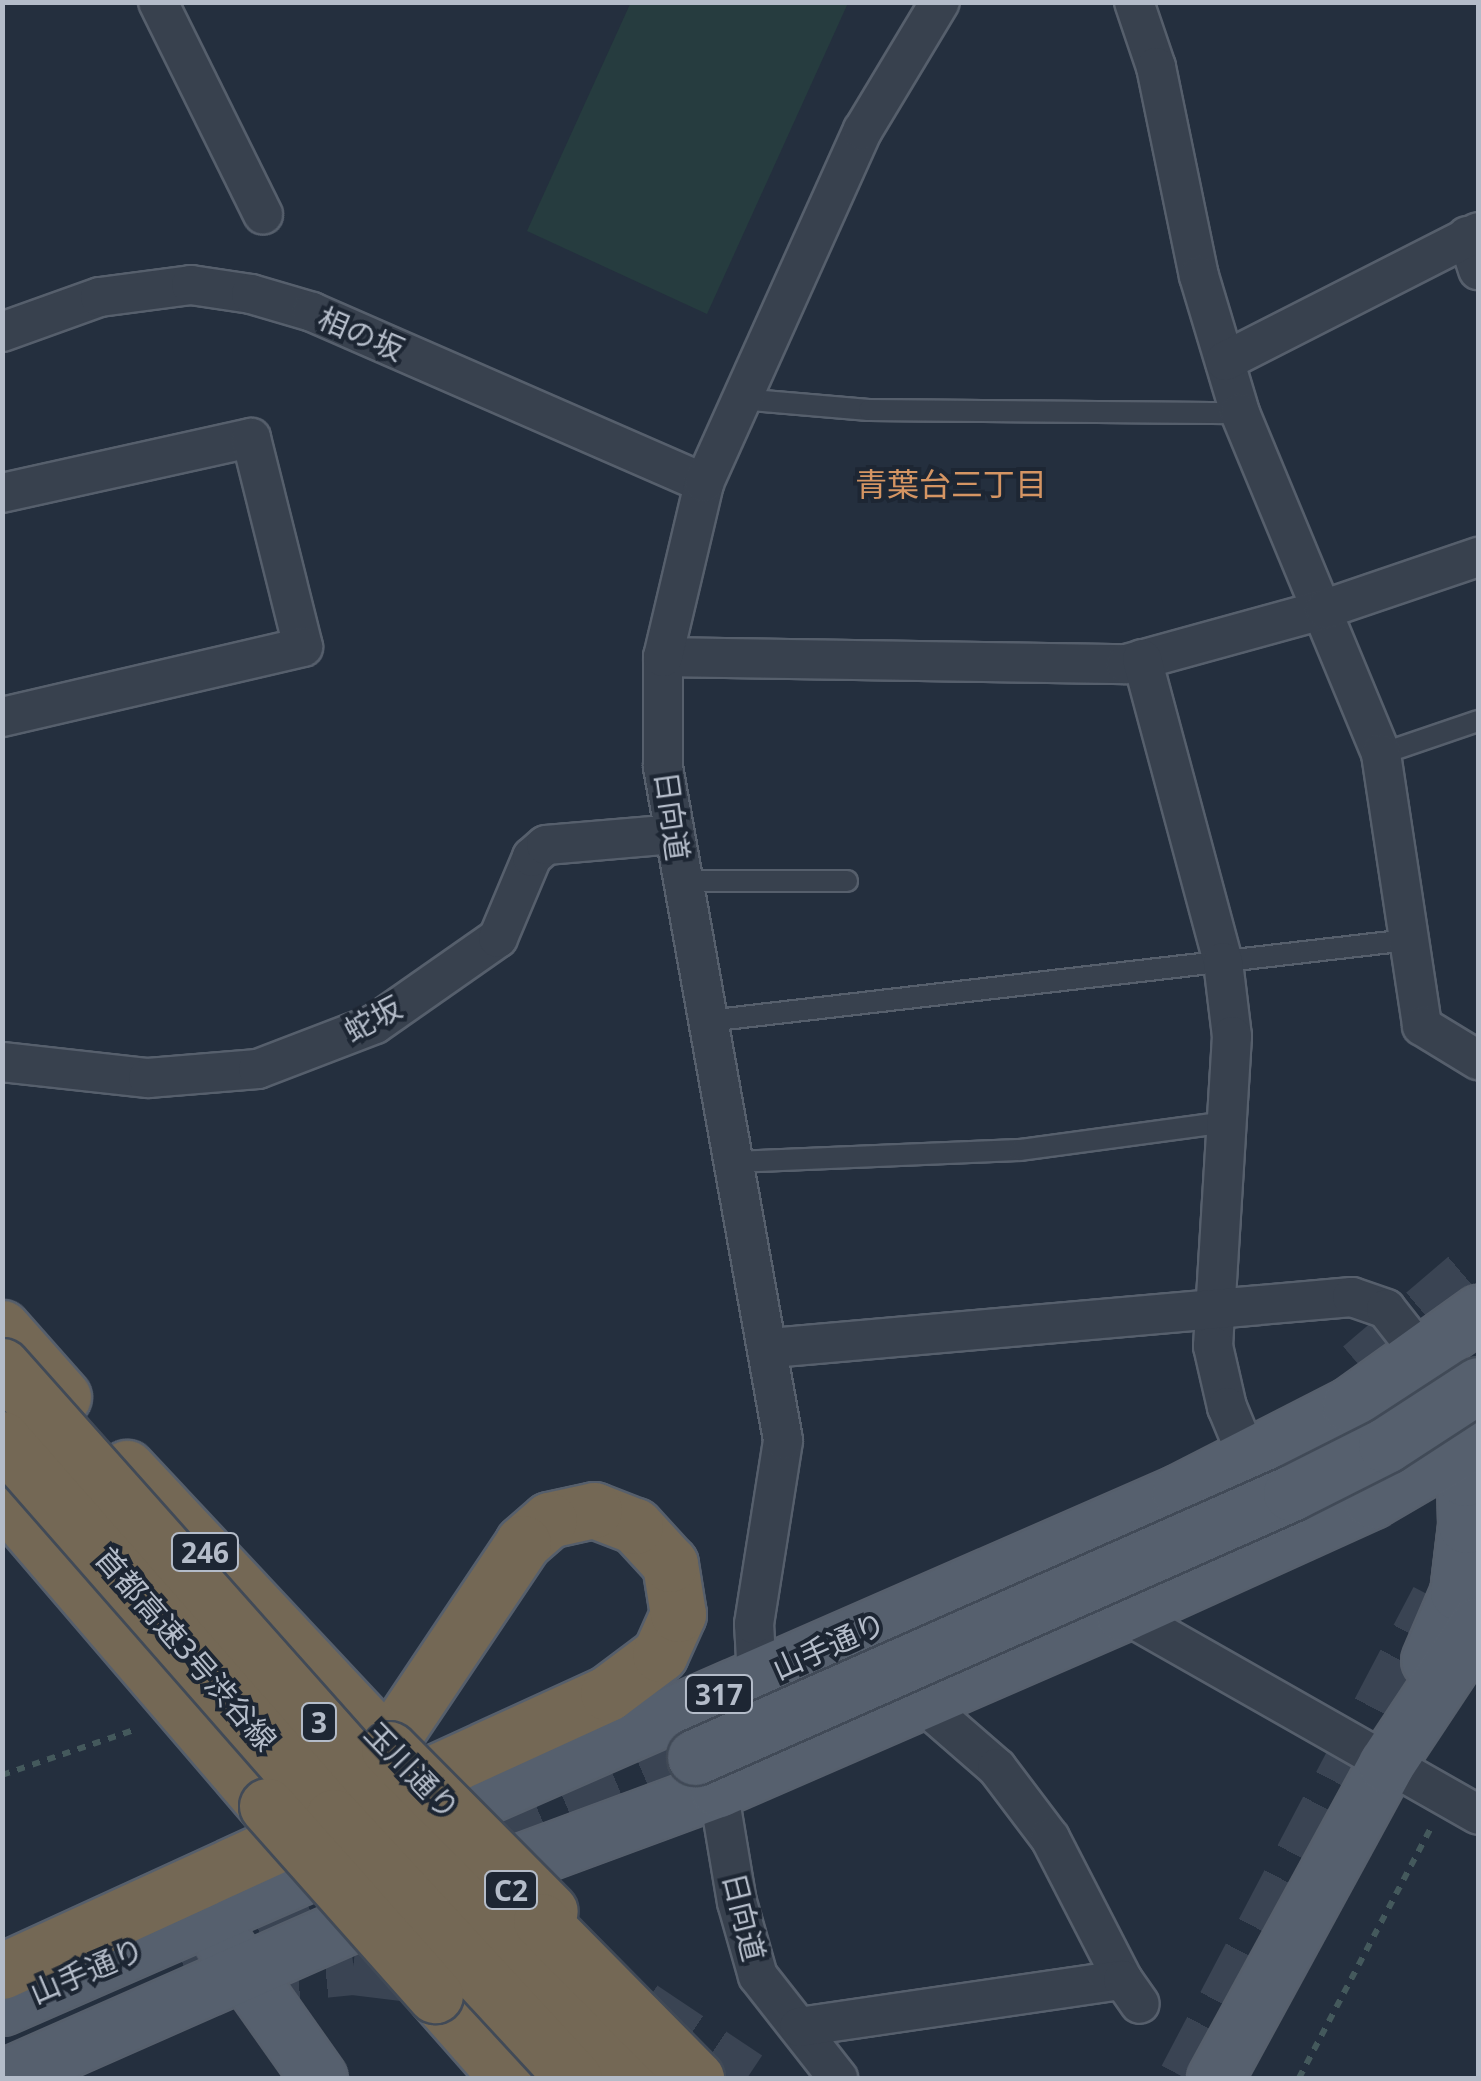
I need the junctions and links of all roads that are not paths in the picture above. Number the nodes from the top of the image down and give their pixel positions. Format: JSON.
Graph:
{"nodes":[{"id":1,"x":158,"y":2,"type":"edge"},
{"id":2,"x":940,"y":2,"type":"edge"},
{"id":3,"x":1134,"y":2,"type":"edge"},
{"id":4,"x":263,"y":214,"type":"dead end"},
{"id":5,"x":1475,"y":246,"type":"edge"},
{"id":6,"x":2,"y":332,"type":"edge"},
{"id":7,"x":1225,"y":360,"type":"junction"},
{"id":8,"x":740,"y":399,"type":"junction"},
{"id":9,"x":1240,"y":413,"type":"junction"},
{"id":10,"x":704,"y":483,"type":"junction"},
{"id":11,"x":2,"y":493,"type":"edge"},
{"id":12,"x":1478,"y":557,"type":"edge"},
{"id":13,"x":1325,"y":609,"type":"junction"},
{"id":14,"x":663,"y":656,"type":"junction"},
{"id":15,"x":1142,"y":659,"type":"junction"},
{"id":16,"x":2,"y":717,"type":"edge"},
{"id":17,"x":1478,"y":722,"type":"edge"},
{"id":18,"x":1381,"y":754,"type":"junction"},
{"id":19,"x":674,"y":834,"type":"junction"},
{"id":20,"x":681,"y":881,"type":"junction"},
{"id":21,"x":847,"y":882,"type":"dead end"},
{"id":22,"x":1408,"y":940,"type":"junction"},
{"id":23,"x":1223,"y":962,"type":"junction"},
{"id":24,"x":708,"y":1021,"type":"junction"},
{"id":25,"x":1478,"y":1060,"type":"edge"},
{"id":26,"x":2,"y":1062,"type":"edge"},
{"id":27,"x":1228,"y":1122,"type":"junction"},
{"id":28,"x":733,"y":1162,"type":"junction"},
{"id":29,"x":1214,"y":1308,"type":"junction"},
{"id":30,"x":1478,"y":1314,"type":"edge"},
{"id":31,"x":8,"y":1342,"type":"edge"},
{"id":32,"x":771,"y":1348,"type":"junction"},
{"id":33,"x":1423,"y":1356,"type":"junction"},
{"id":34,"x":1478,"y":1387,"type":"edge"},
{"id":35,"x":1469,"y":1445,"type":"edge"},
{"id":36,"x":1248,"y":1458,"type":"junction"},
{"id":37,"x":7,"y":1463,"type":"edge"},
{"id":38,"x":1123,"y":1613,"type":"junction"},
{"id":39,"x":1478,"y":1625,"type":"edge"},
{"id":40,"x":757,"y":1677,"type":"junction"},
{"id":41,"x":920,"y":1701,"type":"junction"},
{"id":42,"x":313,"y":1714,"type":"junction"},
{"id":43,"x":387,"y":1746,"type":"junction"},
{"id":44,"x":1386,"y":1764,"type":"junction"},
{"id":45,"x":707,"y":1773,"type":"junction"},
{"id":46,"x":1478,"y":1815,"type":"edge"},
{"id":47,"x":206,"y":1920,"type":"junction"},
{"id":48,"x":2,"y":1971,"type":"edge"},
{"id":49,"x":244,"y":1972,"type":"junction"},
{"id":50,"x":2,"y":2008,"type":"edge"},
{"id":51,"x":799,"y":2027,"type":"junction"},
{"id":52,"x":2,"y":2078,"type":"edge"},
{"id":53,"x":319,"y":2078,"type":"edge"},
{"id":54,"x":508,"y":2078,"type":"edge"},
{"id":55,"x":529,"y":2078,"type":"edge"},
{"id":56,"x":574,"y":2078,"type":"edge"},
{"id":57,"x":635,"y":2078,"type":"edge"},
{"id":58,"x":699,"y":2078,"type":"edge"},
{"id":59,"x":838,"y":2078,"type":"edge"},
{"id":60,"x":1216,"y":2078,"type":"edge"}],
"edges":[{"from":1,"to":4,"type":"street"},
{"from":2,"to":8,"type":"street","name":"日向道"},
{"from":3,"to":7,"type":"street"},
{"from":5,"to":7,"type":"street"},
{"from":6,"to":10,"type":"street","name":"相の坂"},
{"from":7,"to":9,"type":"street"},
{"from":8,"to":9,"type":"lane"},
{"from":8,"to":10,"type":"street","name":"日向道"},
{"from":9,"to":13,"type":"street"},
{"from":10,"to":14,"type":"street","name":"日向道"},
{"from":11,"to":16,"type":"street"},
{"from":12,"to":13,"type":"street"},
{"from":13,"to":15,"type":"street"},
{"from":13,"to":18,"type":"street"},
{"from":14,"to":15,"type":"street"},
{"from":14,"to":19,"type":"street","name":"日向道"},
{"from":15,"to":23,"type":"street"},
{"from":17,"to":18,"type":"lane"},
{"from":18,"to":22,"type":"street"},
{"from":19,"to":20,"type":"street","name":"日向道"},
{"from":19,"to":26,"type":"street","name":"蛇坂"},
{"from":20,"to":21,"type":"lane"},
{"from":20,"to":24,"type":"street","name":"日向道"},
{"from":22,"to":23,"type":"lane"},
{"from":22,"to":25,"type":"street"},
{"from":23,"to":24,"type":"lane"},
{"from":23,"to":27,"type":"street"},
{"from":24,"to":28,"type":"street","name":"日向道"},
{"from":27,"to":28,"type":"lane"},
{"from":27,"to":29,"type":"street"},
{"from":28,"to":32,"type":"street","name":"日向道"},
{"from":29,"to":32,"type":"street"},
{"from":29,"to":33,"type":"street"},
{"from":29,"to":36,"type":"street"},
{"from":30,"to":33,"type":"main road","name":"山手通り","number":"317"},
{"from":31,"to":42,"type":"highway","name":"首都高速3号渋谷線","number":"3","bridge":true},
{"from":31,"to":43,"type":"highway","name":"玉川通り","number":"246"},
{"from":32,"to":40,"type":"street","name":"日向道"},
{"from":33,"to":34,"type":"main road","number":"317"},
{"from":33,"to":35,"type":"main road"},
{"from":33,"to":36,"type":"main road","name":"山手通り","number":"317"},
{"from":34,"to":45,"type":"main road","number":"317","bridge":true},
{"from":35,"to":38,"type":"main road"},
{"from":35,"to":44,"type":"main road"},
{"from":36,"to":40,"type":"main road","name":"山手通り","number":"317"},
{"from":37,"to":54,"type":"highway","bridge":true},
{"from":37,"to":55,"type":"highway","bridge":true},
{"from":37,"to":56,"type":"highway","name":"首都高速3号渋谷線","number":"3","bridge":true},
{"from":38,"to":41,"type":"main road"},
{"from":38,"to":44,"type":"street"},
{"from":39,"to":44,"type":"main road"},
{"from":40,"to":47,"type":"main road","name":"山手通り","number":"317"},
{"from":41,"to":45,"type":"main road"},
{"from":41,"to":51,"type":"street"},
{"from":42,"to":57,"type":"highway","name":"首都高速3号渋谷線","number":"3","bridge":true},
{"from":42,"to":58,"type":"highway","number":"C2","bridge":true},
{"from":43,"to":48,"type":"highway"},
{"from":43,"to":58,"type":"highway","name":"玉川通り","number":"246","bridge":true},
{"from":44,"to":46,"type":"street"},
{"from":44,"to":60,"type":"main road"},
{"from":45,"to":49,"type":"main road","number":"317"},
{"from":45,"to":51,"type":"street","name":"日向道"},
{"from":47,"to":49,"type":"main road"},
{"from":47,"to":50,"type":"main road","name":"山手通り","number":"317"},
{"from":49,"to":52,"type":"main road","number":"317"},
{"from":49,"to":53,"type":"main road"},
{"from":51,"to":59,"type":"street","name":"日向道"}]}
